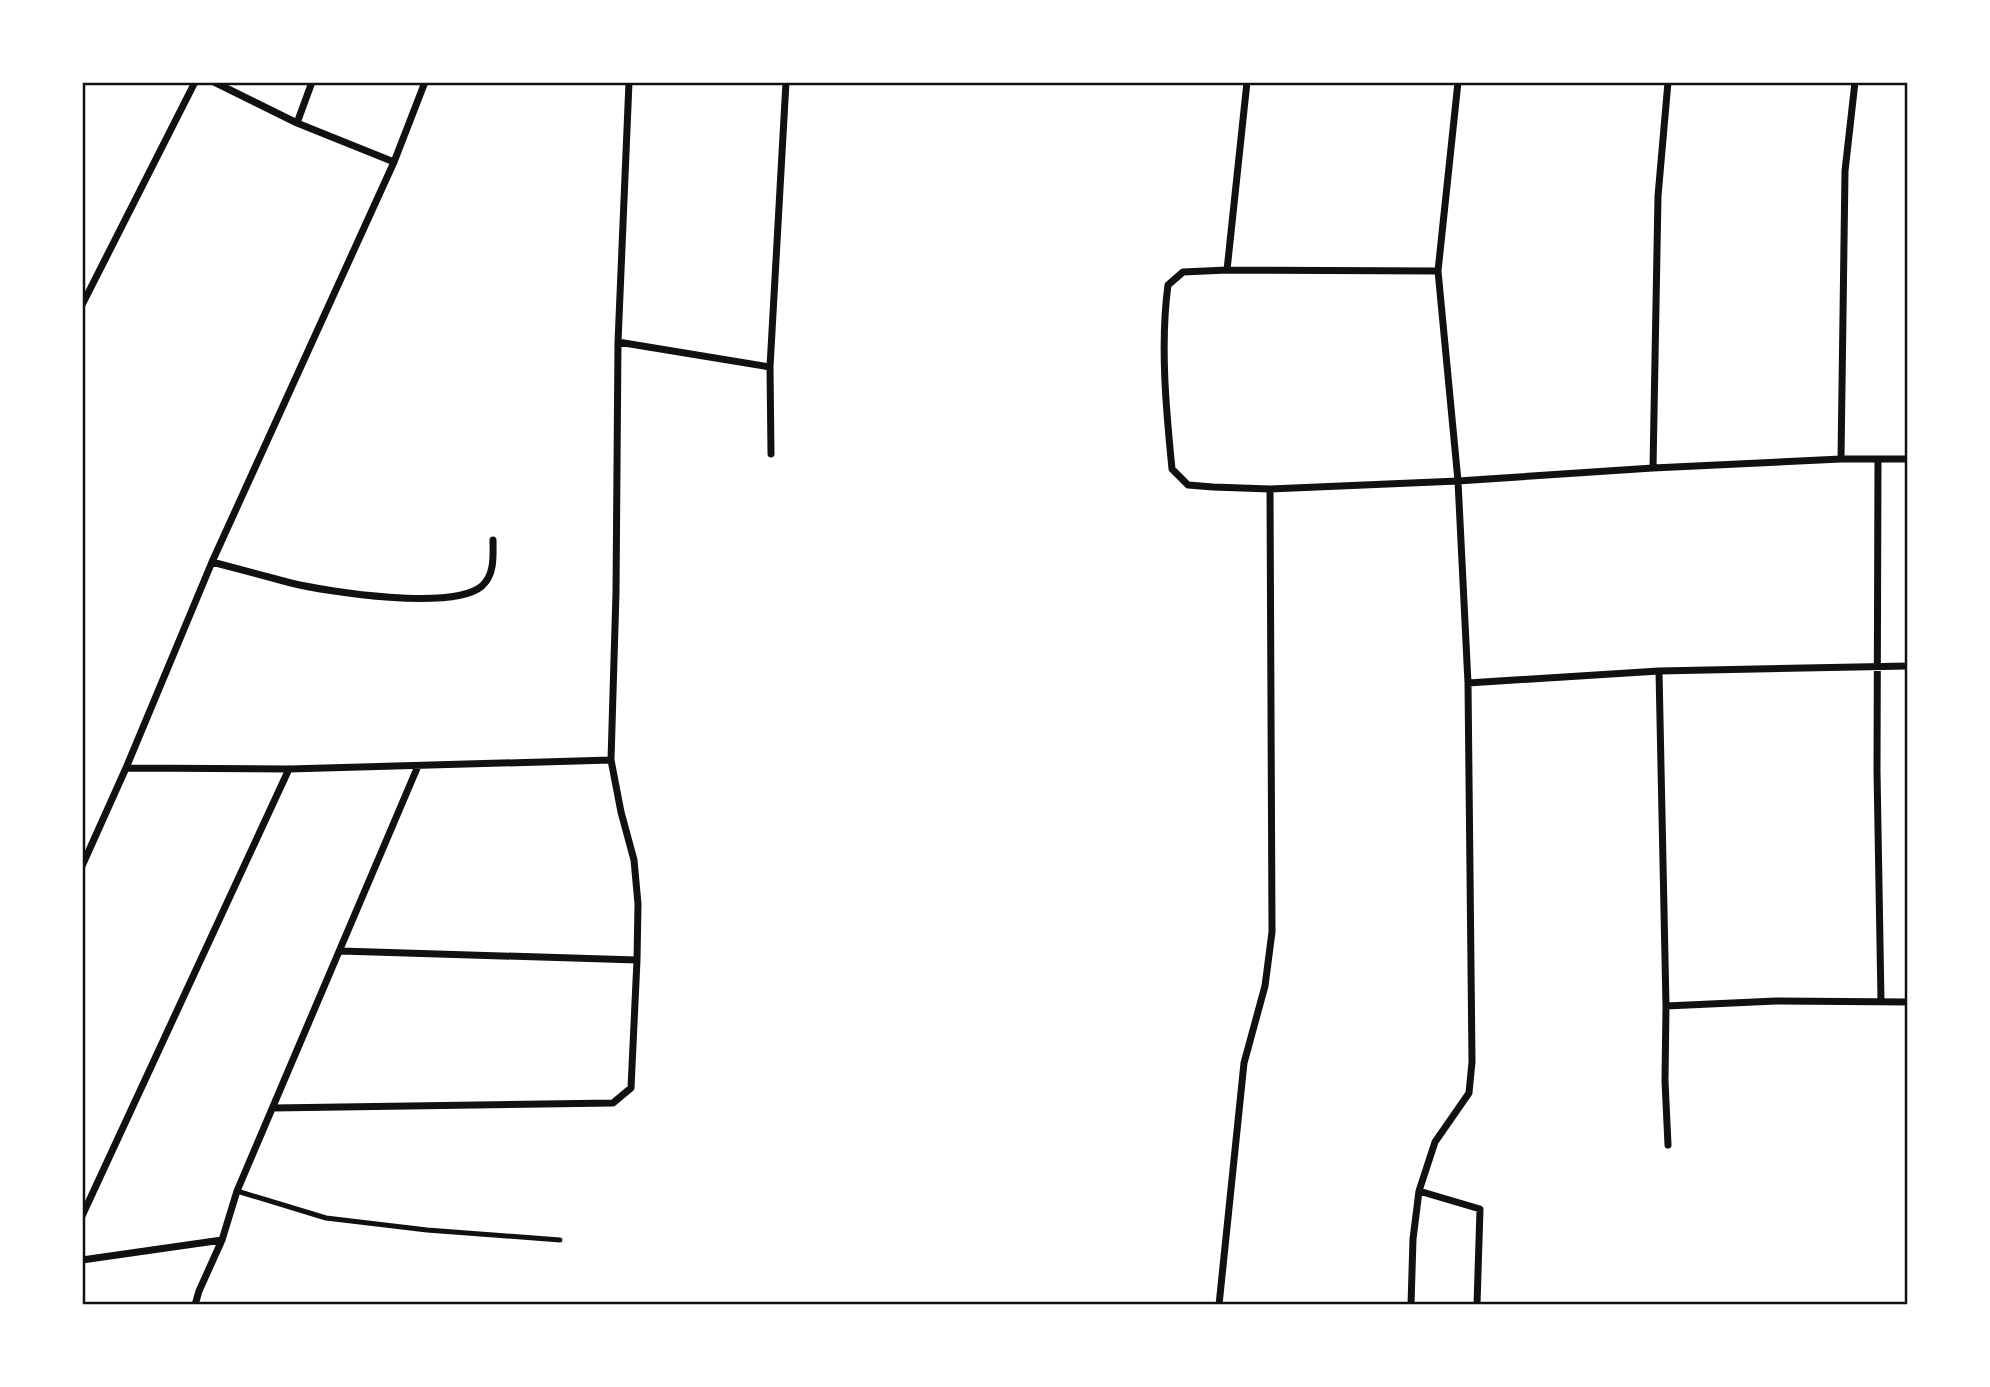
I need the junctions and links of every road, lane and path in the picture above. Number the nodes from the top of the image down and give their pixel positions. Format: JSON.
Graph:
{"nodes":[{"id":1,"x":195,"y":82,"type":"edge"},
{"id":2,"x":214,"y":82,"type":"edge"},
{"id":3,"x":312,"y":82,"type":"edge"},
{"id":4,"x":425,"y":82,"type":"edge"},
{"id":5,"x":629,"y":82,"type":"edge"},
{"id":6,"x":786,"y":82,"type":"edge"},
{"id":7,"x":1247,"y":82,"type":"edge"},
{"id":8,"x":1458,"y":82,"type":"edge"},
{"id":9,"x":1668,"y":82,"type":"edge"},
{"id":10,"x":1855,"y":82,"type":"edge"},
{"id":11,"x":297,"y":123,"type":"junction"},
{"id":12,"x":394,"y":162,"type":"junction"},
{"id":13,"x":1227,"y":270,"type":"junction"},
{"id":14,"x":1438,"y":271,"type":"junction"},
{"id":15,"x":82,"y":305,"type":"edge"},
{"id":16,"x":618,"y":342,"type":"junction"},
{"id":17,"x":770,"y":367,"type":"junction"},
{"id":18,"x":771,"y":454,"type":"dead end"},
{"id":19,"x":1841,"y":459,"type":"junction"},
{"id":20,"x":1908,"y":459,"type":"edge"},
{"id":21,"x":1878,"y":460,"type":"junction"},
{"id":22,"x":1653,"y":468,"type":"junction"},
{"id":23,"x":1458,"y":481,"type":"junction"},
{"id":24,"x":1270,"y":489,"type":"junction"},
{"id":25,"x":493,"y":540,"type":"dead end"},
{"id":26,"x":212,"y":562,"type":"junction"},
{"id":27,"x":1878,"y":666,"type":"junction"},
{"id":28,"x":1908,"y":666,"type":"edge"},
{"id":29,"x":1659,"y":671,"type":"junction"},
{"id":30,"x":1468,"y":682,"type":"junction"},
{"id":31,"x":611,"y":760,"type":"junction"},
{"id":32,"x":418,"y":766,"type":"junction"},
{"id":33,"x":126,"y":768,"type":"junction"},
{"id":34,"x":289,"y":769,"type":"junction"},
{"id":35,"x":82,"y":866,"type":"edge"},
{"id":36,"x":341,"y":951,"type":"junction"},
{"id":37,"x":638,"y":960,"type":"junction"},
{"id":38,"x":1881,"y":1001,"type":"junction"},
{"id":39,"x":1908,"y":1002,"type":"edge"},
{"id":40,"x":1666,"y":1006,"type":"junction"},
{"id":41,"x":274,"y":1108,"type":"junction"},
{"id":42,"x":1668,"y":1145,"type":"dead end"},
{"id":43,"x":237,"y":1191,"type":"junction"},
{"id":44,"x":1419,"y":1191,"type":"junction"},
{"id":45,"x":82,"y":1216,"type":"edge"},
{"id":46,"x":222,"y":1240,"type":"junction"},
{"id":47,"x":560,"y":1240,"type":"dead end"},
{"id":48,"x":82,"y":1259,"type":"edge"},
{"id":49,"x":195,"y":1305,"type":"edge"},
{"id":50,"x":1219,"y":1305,"type":"edge"},
{"id":51,"x":1411,"y":1305,"type":"edge"},
{"id":52,"x":1477,"y":1305,"type":"edge"}],
"edges":[{"from":1,"to":15,"type":"street"},
{"from":2,"to":11,"type":"street"},
{"from":3,"to":11,"type":"street"},
{"from":4,"to":12,"type":"street"},
{"from":5,"to":16,"type":"street"},
{"from":6,"to":17,"type":"street"},
{"from":7,"to":13,"type":"street"},
{"from":8,"to":14,"type":"street"},
{"from":9,"to":22,"type":"street"},
{"from":10,"to":19,"type":"street"},
{"from":11,"to":12,"type":"street"},
{"from":12,"to":26,"type":"street"},
{"from":13,"to":14,"type":"street"},
{"from":13,"to":24,"type":"street"},
{"from":14,"to":23,"type":"street"},
{"from":16,"to":17,"type":"street"},
{"from":16,"to":31,"type":"street"},
{"from":17,"to":18,"type":"street"},
{"from":19,"to":21,"type":"street"},
{"from":19,"to":22,"type":"street"},
{"from":20,"to":21,"type":"street"},
{"from":21,"to":27,"type":"street"},
{"from":22,"to":23,"type":"street"},
{"from":23,"to":24,"type":"street"},
{"from":23,"to":30,"type":"street"},
{"from":24,"to":50,"type":"street"},
{"from":25,"to":26,"type":"street"},
{"from":26,"to":33,"type":"street"},
{"from":27,"to":28,"type":"street"},
{"from":27,"to":29,"type":"street"},
{"from":27,"to":38,"type":"street"},
{"from":29,"to":30,"type":"street"},
{"from":29,"to":40,"type":"street"},
{"from":30,"to":44,"type":"street"},
{"from":31,"to":32,"type":"street"},
{"from":31,"to":37,"type":"street"},
{"from":32,"to":34,"type":"street"},
{"from":32,"to":36,"type":"street"},
{"from":33,"to":34,"type":"street"},
{"from":33,"to":35,"type":"street"},
{"from":34,"to":45,"type":"street"},
{"from":36,"to":37,"type":"street"},
{"from":36,"to":41,"type":"street"},
{"from":37,"to":41,"type":"street"},
{"from":38,"to":39,"type":"street"},
{"from":38,"to":40,"type":"street"},
{"from":40,"to":42,"type":"street"},
{"from":41,"to":43,"type":"street"},
{"from":43,"to":46,"type":"street"},
{"from":43,"to":47,"type":"lane"},
{"from":44,"to":51,"type":"street"},
{"from":44,"to":52,"type":"street"},
{"from":46,"to":48,"type":"street"},
{"from":46,"to":49,"type":"street"}]}
